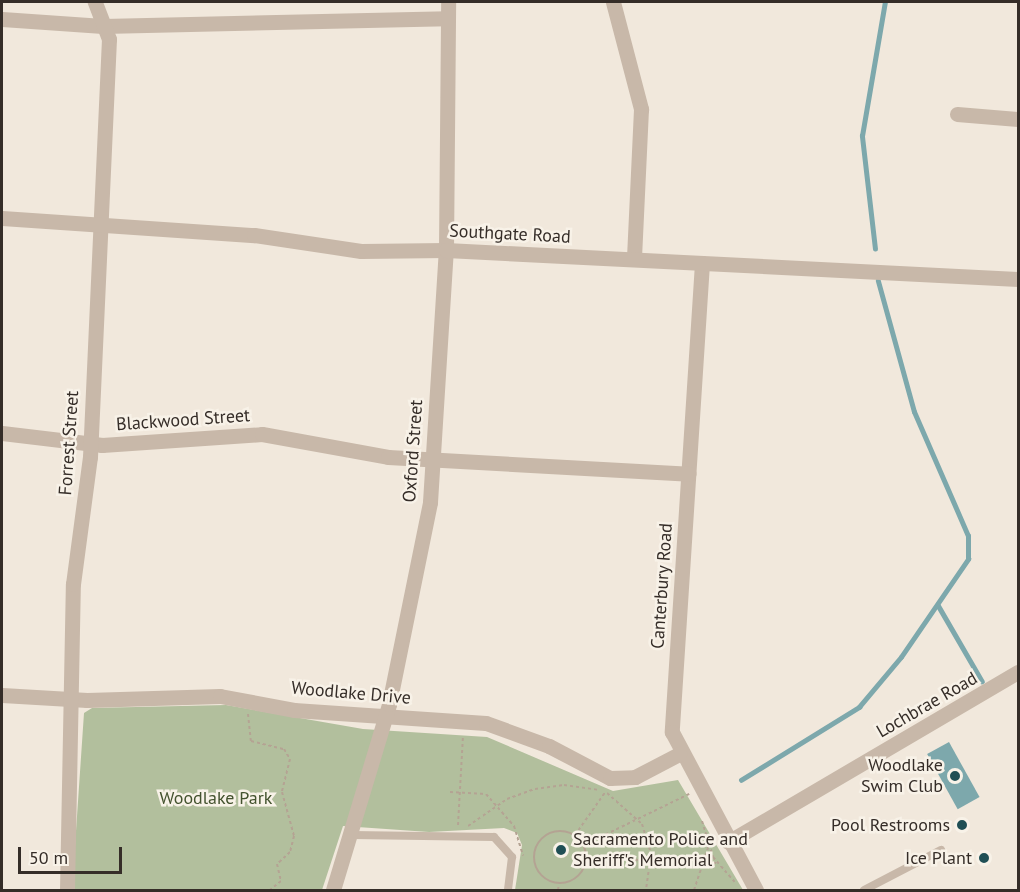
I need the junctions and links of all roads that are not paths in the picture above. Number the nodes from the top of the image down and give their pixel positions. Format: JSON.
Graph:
{"nodes":[{"id":1,"x":94,"y":2,"type":"edge"},
{"id":2,"x":448,"y":2,"type":"edge"},
{"id":3,"x":613,"y":2,"type":"edge"},
{"id":4,"x":447,"y":18,"type":"junction"},
{"id":5,"x":2,"y":19,"type":"edge"},
{"id":6,"x":103,"y":26,"type":"junction"},
{"id":7,"x":957,"y":114,"type":"dead end"},
{"id":8,"x":1018,"y":118,"type":"edge"},
{"id":9,"x":2,"y":218,"type":"edge"},
{"id":10,"x":101,"y":224,"type":"junction"},
{"id":11,"x":446,"y":250,"type":"junction"},
{"id":12,"x":634,"y":259,"type":"junction"},
{"id":13,"x":702,"y":263,"type":"junction"},
{"id":14,"x":1018,"y":279,"type":"edge"},
{"id":15,"x":2,"y":433,"type":"edge"},
{"id":16,"x":91,"y":444,"type":"junction"},
{"id":17,"x":433,"y":460,"type":"junction"},
{"id":18,"x":689,"y":474,"type":"junction"},
{"id":19,"x":1018,"y":672,"type":"edge"},
{"id":20,"x":2,"y":695,"type":"edge"},
{"id":21,"x":73,"y":699,"type":"junction"},
{"id":22,"x":386,"y":717,"type":"junction"},
{"id":23,"x":679,"y":754,"type":"junction"},
{"id":24,"x":352,"y":835,"type":"junction"},
{"id":25,"x":725,"y":836,"type":"junction"},
{"id":26,"x":942,"y":850,"type":"dead end"},
{"id":27,"x":753,"y":885,"type":"edge"},
{"id":28,"x":67,"y":891,"type":"edge"},
{"id":29,"x":333,"y":891,"type":"edge"},
{"id":30,"x":508,"y":891,"type":"edge"},
{"id":31,"x":864,"y":891,"type":"edge"}],
"edges":[{"from":1,"to":6,"type":"street","name":"Forrest Street"},
{"from":2,"to":4,"type":"street","name":"Oxford Street"},
{"from":3,"to":12,"type":"street"},
{"from":4,"to":6,"type":"street"},
{"from":4,"to":11,"type":"street","name":"Oxford Street"},
{"from":5,"to":6,"type":"street"},
{"from":6,"to":10,"type":"street","name":"Forrest Street"},
{"from":7,"to":8,"type":"street"},
{"from":9,"to":10,"type":"street","name":"Southgate Road"},
{"from":10,"to":11,"type":"street","name":"Southgate Road"},
{"from":10,"to":16,"type":"street","name":"Forrest Street"},
{"from":11,"to":12,"type":"street","name":"Southgate Road"},
{"from":11,"to":17,"type":"street","name":"Oxford Street"},
{"from":12,"to":13,"type":"street","name":"Southgate Road"},
{"from":13,"to":14,"type":"street","name":"Southgate Road"},
{"from":13,"to":18,"type":"street","name":"Canterbury Road"},
{"from":15,"to":16,"type":"street","name":"Blackwood Street"},
{"from":16,"to":17,"type":"street","name":"Blackwood Street"},
{"from":16,"to":21,"type":"street","name":"Forrest Street"},
{"from":17,"to":18,"type":"street","name":"Blackwood Street"},
{"from":17,"to":22,"type":"street","name":"Oxford Street"},
{"from":18,"to":23,"type":"street","name":"Canterbury Road"},
{"from":19,"to":25,"type":"street","name":"Lochbrae Road"},
{"from":20,"to":21,"type":"street","name":"Woodlake Drive"},
{"from":21,"to":22,"type":"street","name":"Woodlake Drive"},
{"from":21,"to":28,"type":"street","name":"Forrest Street"},
{"from":22,"to":23,"type":"street","name":"Woodlake Drive"},
{"from":22,"to":24,"type":"street","name":"Oxford Street"},
{"from":23,"to":25,"type":"street","name":"Canterbury Road"},
{"from":24,"to":29,"type":"street","name":"Oxford Street"},
{"from":24,"to":30,"type":"lane"},
{"from":25,"to":27,"type":"street","name":"Canterbury Road"},
{"from":26,"to":31,"type":"lane"}]}
